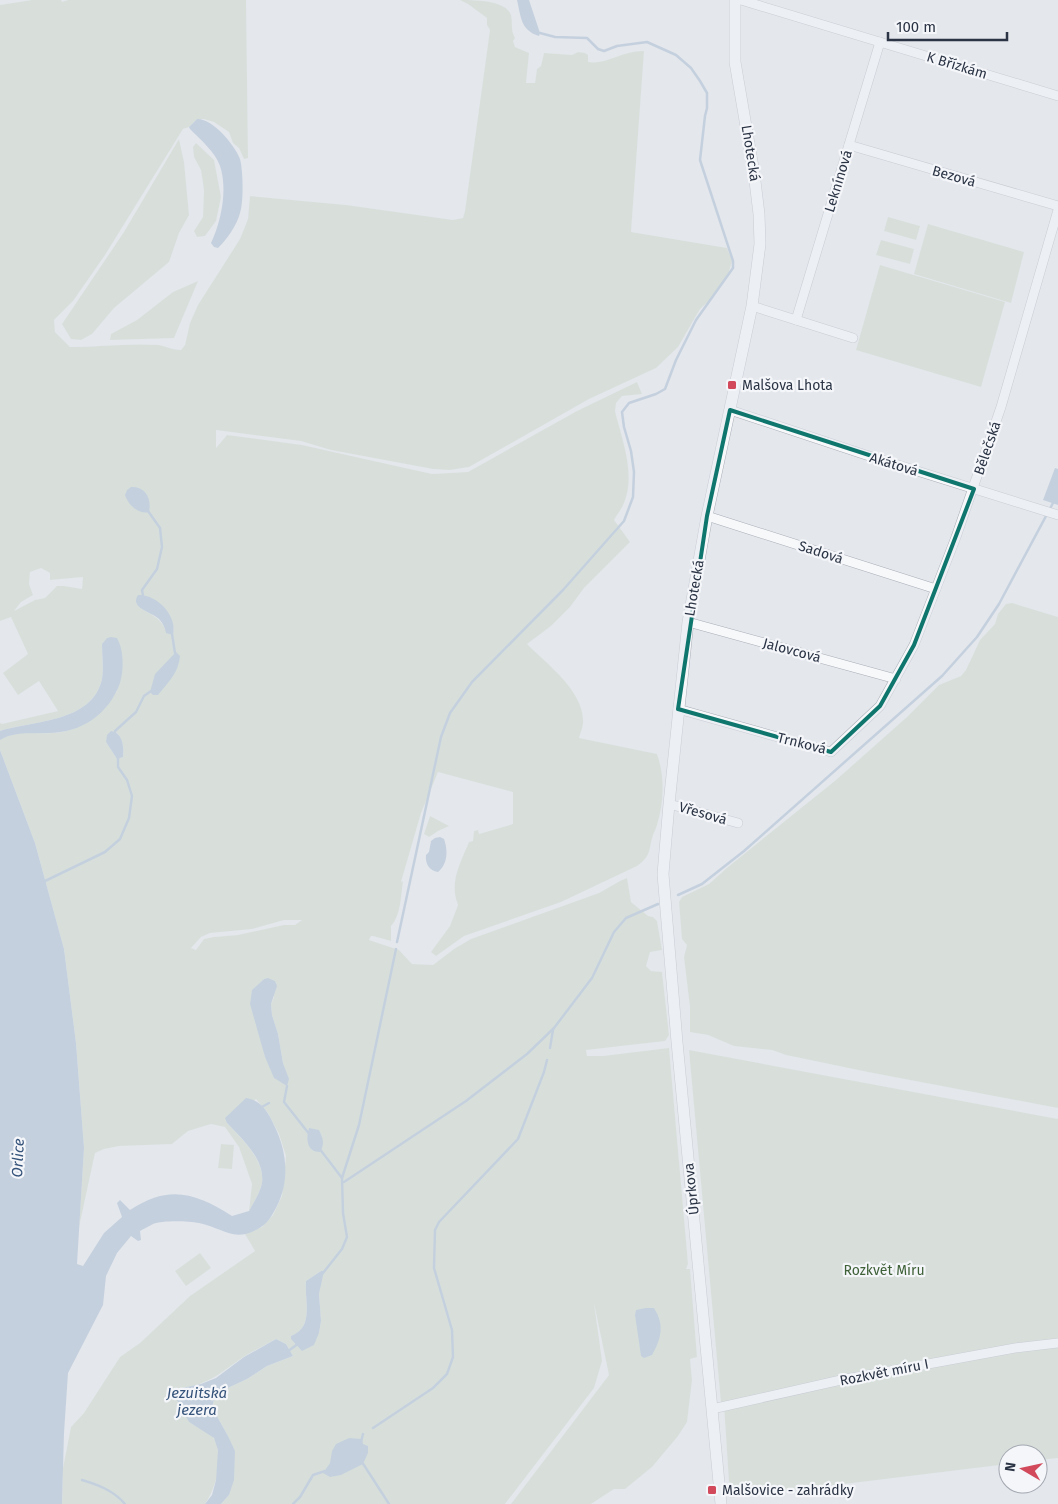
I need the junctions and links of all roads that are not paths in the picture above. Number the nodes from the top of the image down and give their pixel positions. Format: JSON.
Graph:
{"nodes":[{"id":1,"x":735,"y":0,"type":"edge"},
{"id":2,"x":741,"y":0,"type":"edge"},
{"id":3,"x":880,"y":42,"type":"junction"},
{"id":4,"x":1058,"y":96,"type":"edge"},
{"id":5,"x":849,"y":145,"type":"junction"},
{"id":6,"x":1058,"y":208,"type":"edge"},
{"id":7,"x":752,"y":306,"type":"junction"},
{"id":8,"x":796,"y":320,"type":"junction"},
{"id":9,"x":854,"y":338,"type":"dead end"},
{"id":10,"x":730,"y":410,"type":"junction"},
{"id":11,"x":974,"y":489,"type":"junction"},
{"id":12,"x":1058,"y":515,"type":"edge"},
{"id":13,"x":707,"y":516,"type":"junction"},
{"id":14,"x":936,"y":588,"type":"junction"},
{"id":15,"x":688,"y":622,"type":"junction"},
{"id":16,"x":896,"y":679,"type":"junction"},
{"id":17,"x":678,"y":709,"type":"junction"},
{"id":18,"x":669,"y":804,"type":"junction"},
{"id":19,"x":738,"y":823,"type":"dead end"},
{"id":20,"x":663,"y":874,"type":"joint"},
{"id":21,"x":1058,"y":1342,"type":"edge"},
{"id":22,"x":712,"y":1409,"type":"junction"},
{"id":23,"x":721,"y":1504,"type":"edge"}],
"edges":[{"from":1,"to":7,"type":"street","name":"Lhotecká"},
{"from":2,"to":3,"type":"street","name":"K Břízkám"},
{"from":3,"to":4,"type":"street","name":"K Břízkám"},
{"from":3,"to":5,"type":"street","name":"Leknínová"},
{"from":5,"to":6,"type":"street","name":"Bezová"},
{"from":5,"to":8,"type":"street","name":"Leknínová"},
{"from":6,"to":11,"type":"street","name":"Bělečská"},
{"from":7,"to":8,"type":"street"},
{"from":7,"to":10,"type":"street","name":"Lhotecká"},
{"from":8,"to":9,"type":"street"},
{"from":10,"to":11,"type":"street","name":"Akátová"},
{"from":10,"to":13,"type":"street","name":"Lhotecká"},
{"from":11,"to":12,"type":"street","name":"Akátová"},
{"from":11,"to":14,"type":"street","name":"Bělečská"},
{"from":13,"to":14,"type":"street","name":"Sadová"},
{"from":13,"to":15,"type":"street","name":"Lhotecká"},
{"from":14,"to":16,"type":"street","name":"Bělečská"},
{"from":15,"to":16,"type":"street","name":"Jalovcová"},
{"from":15,"to":17,"type":"street","name":"Lhotecká"},
{"from":16,"to":17,"type":"street","name":"Trnková"},
{"from":17,"to":18,"type":"street","name":"Lhotecká"},
{"from":18,"to":19,"type":"street","name":"Vřesová"},
{"from":18,"to":20,"type":"street","name":"Lhotecká"},
{"from":20,"to":22,"type":"street","name":"Úprkova"},
{"from":21,"to":22,"type":"street","name":"Rozkvět míru I"},
{"from":22,"to":23,"type":"street","name":"Úprkova"}]}
